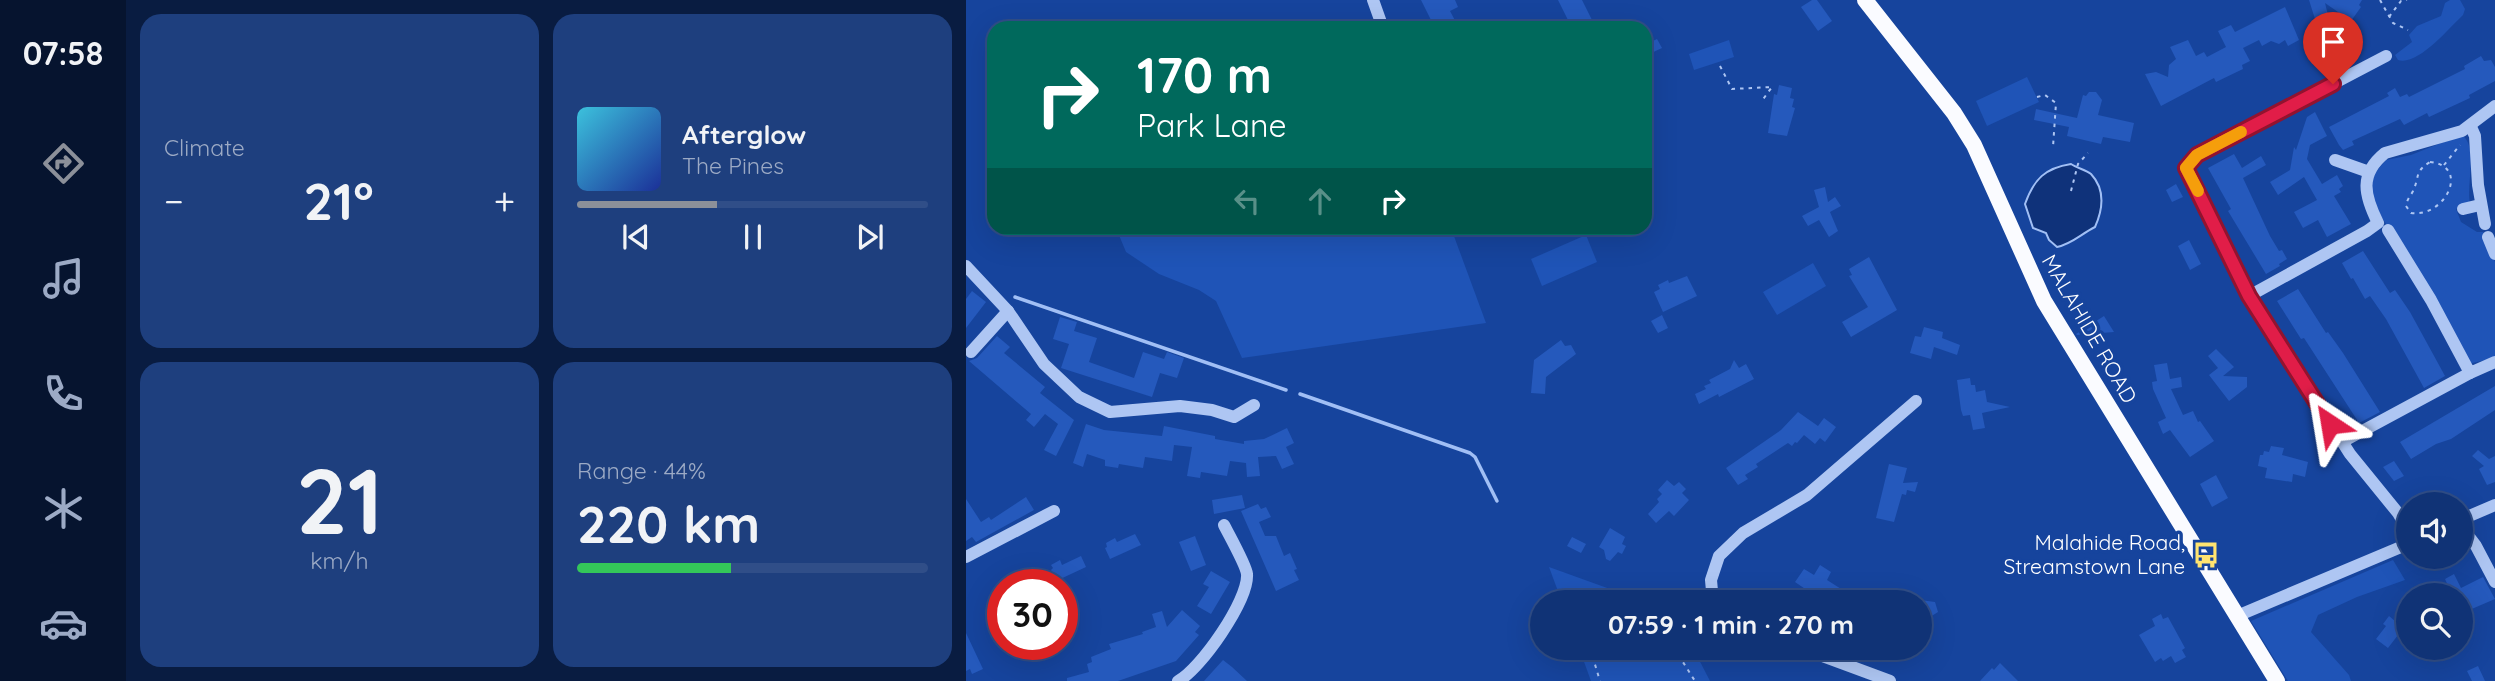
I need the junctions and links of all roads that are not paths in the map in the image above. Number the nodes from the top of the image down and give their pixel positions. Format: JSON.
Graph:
{"nodes":[{"id":1,"x":1373,"y":0,"type":"edge"},
{"id":2,"x":1865,"y":0,"type":"edge"},
{"id":3,"x":1380,"y":21,"type":"edge"},
{"id":4,"x":2386,"y":57,"type":"dead end"},
{"id":5,"x":2495,"y":106,"type":"edge"},
{"id":6,"x":2470,"y":127,"type":"junction"},
{"id":7,"x":2335,"y":160,"type":"dead end"},
{"id":8,"x":2369,"y":172,"type":"junction"},
{"id":9,"x":2480,"y":205,"type":"junction"},
{"id":10,"x":2463,"y":209,"type":"dead end"},
{"id":11,"x":2388,"y":230,"type":"dead end"},
{"id":12,"x":2495,"y":254,"type":"edge"},
{"id":13,"x":966,"y":266,"type":"edge"},
{"id":14,"x":2249,"y":296,"type":"junction"},
{"id":15,"x":1007,"y":311,"type":"junction"},
{"id":16,"x":971,"y":352,"type":"dead end"},
{"id":17,"x":2495,"y":362,"type":"edge"},
{"id":18,"x":2470,"y":373,"type":"junction"},
{"id":19,"x":1916,"y":401,"type":"dead end"},
{"id":20,"x":1254,"y":405,"type":"dead end"},
{"id":21,"x":2342,"y":442,"type":"junction"},
{"id":22,"x":2494,"y":508,"type":"edge"},
{"id":23,"x":2396,"y":510,"type":"edge"},
{"id":24,"x":1054,"y":511,"type":"dead end"},
{"id":25,"x":2473,"y":515,"type":"edge"},
{"id":26,"x":1224,"y":525,"type":"dead end"},
{"id":27,"x":2473,"y":541,"type":"edge"},
{"id":28,"x":2396,"y":549,"type":"edge"},
{"id":29,"x":966,"y":556,"type":"edge"},
{"id":30,"x":2495,"y":582,"type":"edge"},
{"id":31,"x":1712,"y":590,"type":"edge"},
{"id":32,"x":2237,"y":616,"type":"junction"},
{"id":33,"x":1833,"y":660,"type":"edge"},
{"id":34,"x":1178,"y":681,"type":"edge"},
{"id":35,"x":1890,"y":681,"type":"edge"},
{"id":36,"x":2277,"y":681,"type":"edge"}],
"edges":[{"from":1,"to":3,"type":"street"},
{"from":2,"to":32,"type":"main road","name":"MALAHIDE ROAD"},
{"from":4,"to":14,"type":"street"},
{"from":5,"to":6,"type":"street"},
{"from":6,"to":8,"type":"street"},
{"from":6,"to":9,"type":"street"},
{"from":7,"to":8,"type":"street"},
{"from":8,"to":14,"type":"street"},
{"from":9,"to":10,"type":"street"},
{"from":9,"to":12,"type":"street"},
{"from":11,"to":18,"type":"street"},
{"from":13,"to":15,"type":"street"},
{"from":14,"to":21,"type":"street"},
{"from":15,"to":16,"type":"street"},
{"from":15,"to":20,"type":"street"},
{"from":17,"to":18,"type":"street"},
{"from":18,"to":21,"type":"street"},
{"from":19,"to":31,"type":"street"},
{"from":21,"to":23,"type":"street"},
{"from":22,"to":25,"type":"street"},
{"from":24,"to":29,"type":"street"},
{"from":26,"to":34,"type":"street"},
{"from":27,"to":30,"type":"street"},
{"from":28,"to":32,"type":"street"},
{"from":32,"to":36,"type":"main road","name":"MALAHIDE ROAD"},
{"from":33,"to":35,"type":"street"}]}
